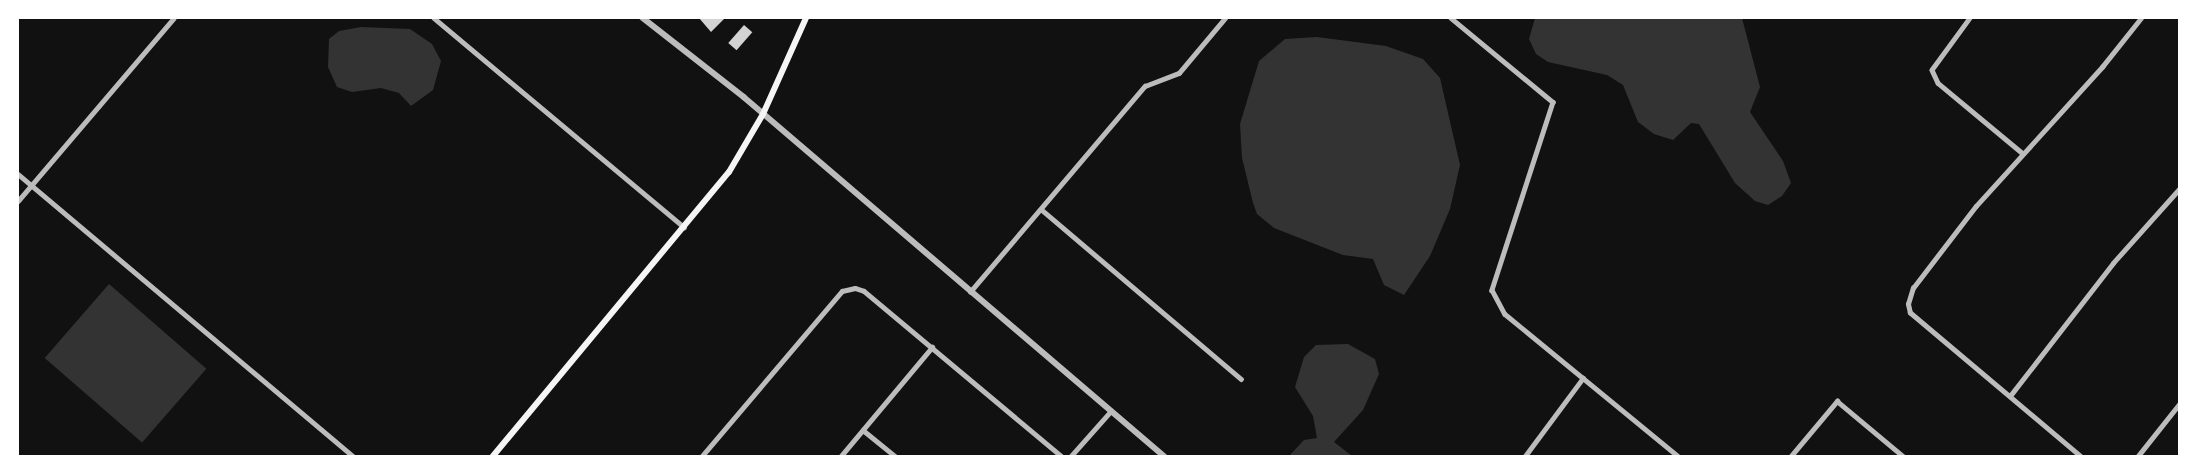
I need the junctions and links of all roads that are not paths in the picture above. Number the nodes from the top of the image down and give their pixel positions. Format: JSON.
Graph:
{"nodes":[{"id":1,"x":174,"y":18,"type":"edge"},
{"id":2,"x":434,"y":18,"type":"edge"},
{"id":3,"x":643,"y":18,"type":"edge"},
{"id":4,"x":806,"y":18,"type":"edge"},
{"id":5,"x":1225,"y":18,"type":"edge"},
{"id":6,"x":1451,"y":18,"type":"edge"},
{"id":7,"x":1970,"y":18,"type":"edge"},
{"id":8,"x":2141,"y":18,"type":"edge"},
{"id":9,"x":764,"y":114,"type":"junction"},
{"id":10,"x":2021,"y":152,"type":"junction"},
{"id":11,"x":18,"y":174,"type":"edge"},
{"id":12,"x":31,"y":186,"type":"junction"},
{"id":13,"x":2180,"y":188,"type":"edge"},
{"id":14,"x":18,"y":201,"type":"edge"},
{"id":15,"x":1042,"y":210,"type":"junction"},
{"id":16,"x":685,"y":228,"type":"junction"},
{"id":17,"x":970,"y":292,"type":"junction"},
{"id":18,"x":932,"y":347,"type":"junction"},
{"id":19,"x":1583,"y":378,"type":"junction"},
{"id":20,"x":1242,"y":379,"type":"dead end"},
{"id":21,"x":2010,"y":396,"type":"junction"},
{"id":22,"x":2180,"y":403,"type":"edge"},
{"id":23,"x":1111,"y":410,"type":"junction"},
{"id":24,"x":863,"y":430,"type":"junction"},
{"id":25,"x":353,"y":456,"type":"edge"},
{"id":26,"x":493,"y":456,"type":"edge"},
{"id":27,"x":702,"y":456,"type":"edge"},
{"id":28,"x":841,"y":456,"type":"edge"},
{"id":29,"x":895,"y":456,"type":"edge"},
{"id":30,"x":1062,"y":456,"type":"edge"},
{"id":31,"x":1071,"y":456,"type":"edge"},
{"id":32,"x":1164,"y":456,"type":"edge"},
{"id":33,"x":1525,"y":456,"type":"edge"},
{"id":34,"x":1678,"y":456,"type":"edge"},
{"id":35,"x":1790,"y":456,"type":"edge"},
{"id":36,"x":1903,"y":456,"type":"edge"},
{"id":37,"x":2080,"y":456,"type":"edge"},
{"id":38,"x":2138,"y":456,"type":"edge"}],
"edges":[{"from":1,"to":12,"type":"street"},
{"from":2,"to":16,"type":"street"},
{"from":3,"to":9,"type":"street"},
{"from":4,"to":9,"type":"main road"},
{"from":5,"to":15,"type":"street"},
{"from":6,"to":19,"type":"street"},
{"from":7,"to":10,"type":"street"},
{"from":8,"to":10,"type":"street"},
{"from":9,"to":16,"type":"main road"},
{"from":9,"to":17,"type":"street"},
{"from":10,"to":21,"type":"street"},
{"from":11,"to":12,"type":"street"},
{"from":12,"to":14,"type":"street"},
{"from":12,"to":25,"type":"street"},
{"from":13,"to":21,"type":"street"},
{"from":15,"to":17,"type":"street"},
{"from":15,"to":20,"type":"street"},
{"from":16,"to":26,"type":"main road"},
{"from":17,"to":23,"type":"street"},
{"from":18,"to":24,"type":"street"},
{"from":18,"to":27,"type":"street"},
{"from":18,"to":30,"type":"street"},
{"from":19,"to":33,"type":"street"},
{"from":19,"to":34,"type":"street"},
{"from":21,"to":37,"type":"street"},
{"from":22,"to":38,"type":"street"},
{"from":23,"to":31,"type":"street"},
{"from":23,"to":32,"type":"street"},
{"from":24,"to":28,"type":"street"},
{"from":24,"to":29,"type":"street"},
{"from":35,"to":36,"type":"street"}]}
